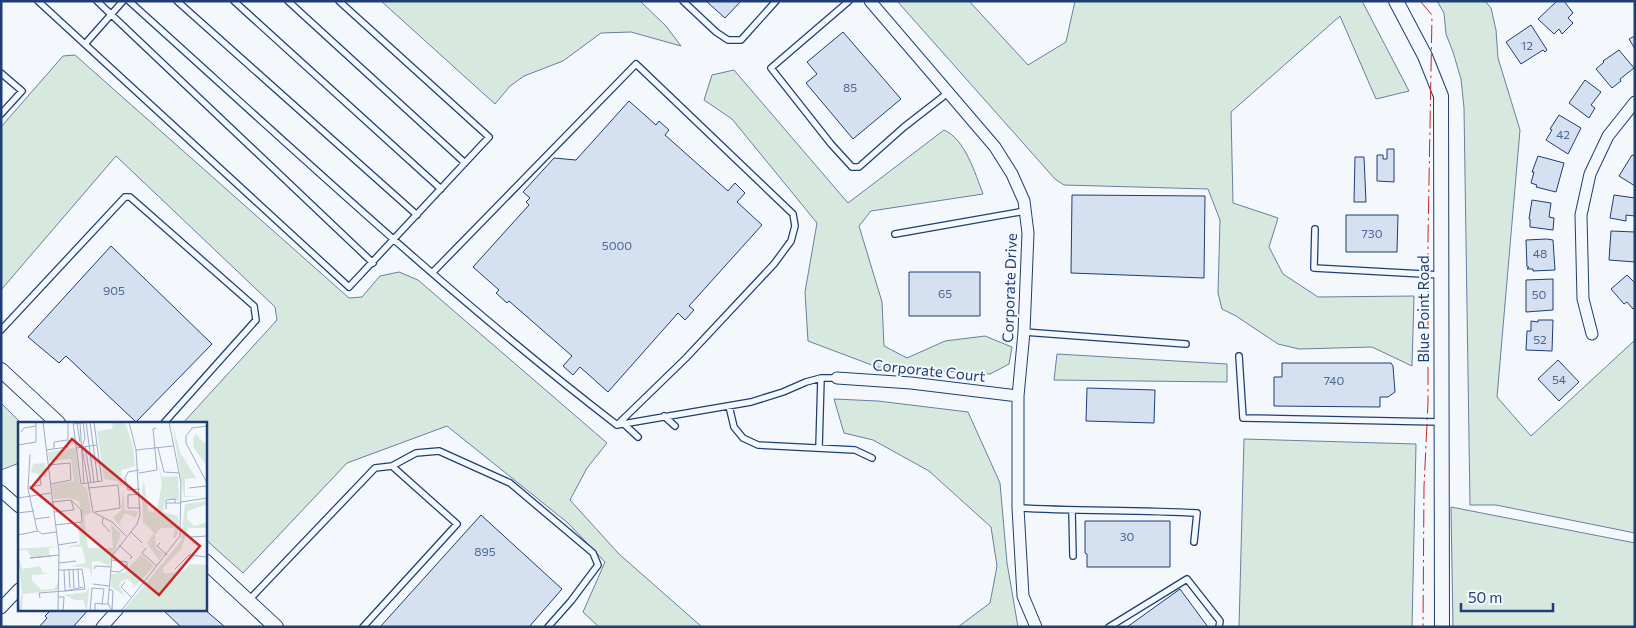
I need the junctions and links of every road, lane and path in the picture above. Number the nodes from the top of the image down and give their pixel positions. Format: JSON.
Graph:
{"nodes":[{"id":1,"x":38,"y":1,"type":"edge"},
{"id":2,"x":96,"y":1,"type":"edge"},
{"id":3,"x":123,"y":1,"type":"edge"},
{"id":4,"x":129,"y":1,"type":"edge"},
{"id":5,"x":176,"y":1,"type":"edge"},
{"id":6,"x":234,"y":1,"type":"edge"},
{"id":7,"x":288,"y":1,"type":"edge"},
{"id":8,"x":339,"y":1,"type":"edge"},
{"id":9,"x":683,"y":1,"type":"edge"},
{"id":10,"x":776,"y":1,"type":"edge"},
{"id":11,"x":849,"y":1,"type":"edge"},
{"id":12,"x":870,"y":1,"type":"edge"},
{"id":13,"x":1396,"y":1,"type":"edge"},
{"id":14,"x":111,"y":16,"type":"junction"},
{"id":15,"x":84,"y":44,"type":"junction"},
{"id":16,"x":1,"y":72,"type":"edge"},
{"id":17,"x":949,"y":92,"type":"junction"},
{"id":18,"x":1635,"y":102,"type":"edge"},
{"id":19,"x":1,"y":114,"type":"edge"},
{"id":20,"x":465,"y":163,"type":"junction"},
{"id":21,"x":441,"y":189,"type":"junction"},
{"id":22,"x":1025,"y":211,"type":"junction"},
{"id":23,"x":417,"y":215,"type":"junction"},
{"id":24,"x":1315,"y":230,"type":"dead end"},
{"id":25,"x":895,"y":234,"type":"dead end"},
{"id":26,"x":394,"y":239,"type":"junction"},
{"id":27,"x":373,"y":263,"type":"junction"},
{"id":28,"x":432,"y":272,"type":"junction"},
{"id":29,"x":1441,"y":275,"type":"junction"},
{"id":30,"x":1,"y":330,"type":"edge"},
{"id":31,"x":1024,"y":332,"type":"junction"},
{"id":32,"x":1592,"y":334,"type":"dead end"},
{"id":33,"x":1186,"y":344,"type":"dead end"},
{"id":34,"x":1239,"y":356,"type":"dead end"},
{"id":35,"x":1,"y":370,"type":"edge"},
{"id":36,"x":821,"y":378,"type":"junction"},
{"id":37,"x":837,"y":378,"type":"joint"},
{"id":38,"x":1018,"y":396,"type":"junction"},
{"id":39,"x":729,"y":406,"type":"junction"},
{"id":40,"x":664,"y":416,"type":"junction"},
{"id":41,"x":57,"y":422,"type":"edge"},
{"id":42,"x":165,"y":422,"type":"edge"},
{"id":43,"x":1440,"y":422,"type":"junction"},
{"id":44,"x":624,"y":424,"type":"junction"},
{"id":45,"x":617,"y":425,"type":"junction"},
{"id":46,"x":675,"y":426,"type":"dead end"},
{"id":47,"x":638,"y":437,"type":"dead end"},
{"id":48,"x":818,"y":448,"type":"junction"},
{"id":49,"x":872,"y":458,"type":"dead end"},
{"id":50,"x":392,"y":466,"type":"junction"},
{"id":51,"x":1,"y":491,"type":"edge"},
{"id":52,"x":18,"y":506,"type":"edge"},
{"id":53,"x":1018,"y":508,"type":"junction"},
{"id":54,"x":1072,"y":511,"type":"junction"},
{"id":55,"x":1194,"y":542,"type":"dead end"},
{"id":56,"x":1073,"y":556,"type":"dead end"},
{"id":57,"x":206,"y":562,"type":"edge"},
{"id":58,"x":18,"y":590,"type":"edge"},
{"id":59,"x":248,"y":600,"type":"junction"},
{"id":60,"x":1,"y":608,"type":"edge"},
{"id":61,"x":117,"y":610,"type":"edge"},
{"id":62,"x":102,"y":627,"type":"edge"},
{"id":63,"x":276,"y":627,"type":"edge"},
{"id":64,"x":362,"y":627,"type":"edge"},
{"id":65,"x":548,"y":627,"type":"edge"},
{"id":66,"x":1036,"y":627,"type":"edge"},
{"id":67,"x":1109,"y":627,"type":"edge"},
{"id":68,"x":1219,"y":627,"type":"edge"},
{"id":69,"x":1442,"y":627,"type":"edge"}],
"edges":[{"from":1,"to":15,"type":"lane"},
{"from":2,"to":14,"type":"lane"},
{"from":3,"to":14,"type":"lane"},
{"from":4,"to":26,"type":"lane"},
{"from":5,"to":23,"type":"lane"},
{"from":6,"to":21,"type":"lane"},
{"from":7,"to":20,"type":"lane"},
{"from":8,"to":20,"type":"lane"},
{"from":9,"to":10,"type":"lane"},
{"from":11,"to":17,"type":"lane"},
{"from":12,"to":17,"type":"street","name":"Corporate Drive"},
{"from":13,"to":29,"type":"street","name":"Blue Point Road"},
{"from":14,"to":15,"type":"lane"},
{"from":14,"to":27,"type":"lane"},
{"from":15,"to":27,"type":"lane"},
{"from":16,"to":19,"type":"lane"},
{"from":17,"to":22,"type":"street","name":"Corporate Drive"},
{"from":18,"to":32,"type":"street"},
{"from":20,"to":21,"type":"lane"},
{"from":21,"to":23,"type":"lane"},
{"from":22,"to":25,"type":"lane"},
{"from":22,"to":31,"type":"street","name":"Corporate Drive"},
{"from":23,"to":26,"type":"lane"},
{"from":24,"to":29,"type":"lane"},
{"from":26,"to":27,"type":"lane"},
{"from":26,"to":28,"type":"lane"},
{"from":28,"to":45,"type":"lane"},
{"from":28,"to":45,"type":"lane"},
{"from":29,"to":43,"type":"street","name":"Blue Point Road"},
{"from":30,"to":42,"type":"lane"},
{"from":31,"to":33,"type":"lane"},
{"from":31,"to":38,"type":"street","name":"Corporate Drive"},
{"from":34,"to":43,"type":"lane"},
{"from":35,"to":41,"type":"street"},
{"from":36,"to":37,"type":"lane"},
{"from":36,"to":39,"type":"lane"},
{"from":36,"to":48,"type":"lane"},
{"from":37,"to":38,"type":"street","name":"Corporate Court"},
{"from":38,"to":53,"type":"street","name":"Corporate Drive"},
{"from":39,"to":40,"type":"lane"},
{"from":39,"to":48,"type":"lane"},
{"from":40,"to":44,"type":"lane"},
{"from":40,"to":46,"type":"lane"},
{"from":43,"to":69,"type":"street","name":"Blue Point Road"},
{"from":44,"to":45,"type":"lane"},
{"from":44,"to":47,"type":"lane"},
{"from":48,"to":49,"type":"lane"},
{"from":50,"to":59,"type":"lane"},
{"from":50,"to":64,"type":"lane"},
{"from":50,"to":65,"type":"lane"},
{"from":51,"to":52,"type":"street"},
{"from":53,"to":54,"type":"lane"},
{"from":53,"to":66,"type":"street","name":"Corporate Drive"},
{"from":54,"to":55,"type":"lane"},
{"from":54,"to":56,"type":"lane"},
{"from":57,"to":59,"type":"street"},
{"from":58,"to":60,"type":"street"},
{"from":59,"to":63,"type":"street"},
{"from":61,"to":62,"type":"street"},
{"from":67,"to":68,"type":"lane"}]}
